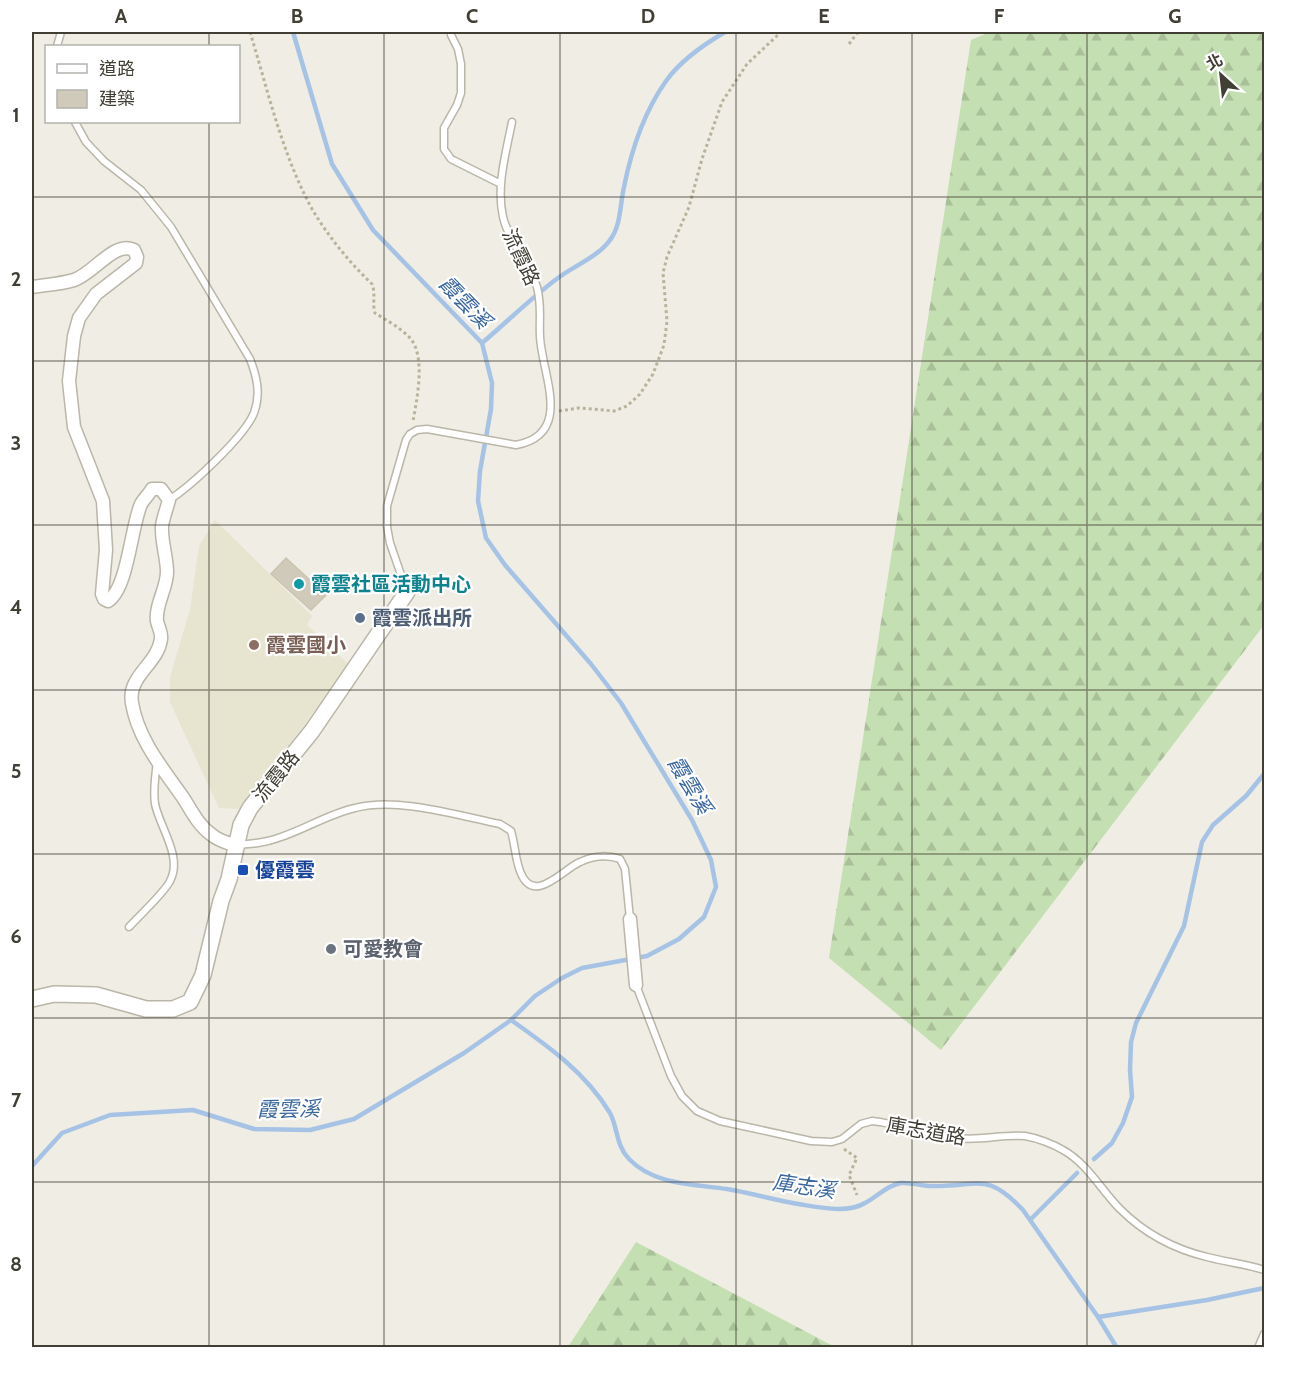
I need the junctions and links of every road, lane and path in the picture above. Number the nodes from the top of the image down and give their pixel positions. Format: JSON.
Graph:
{"nodes":[{"id":1,"x":250,"y":32,"type":"edge"},
{"id":2,"x":781,"y":32,"type":"edge"},
{"id":3,"x":858,"y":32,"type":"edge"},
{"id":4,"x":451,"y":35,"type":"dead end"},
{"id":5,"x":849,"y":44,"type":"dead end"},
{"id":6,"x":512,"y":122,"type":"dead end"},
{"id":7,"x":76,"y":123,"type":"edge"},
{"id":8,"x":501,"y":184,"type":"junction"},
{"id":9,"x":32,"y":287,"type":"edge"},
{"id":10,"x":551,"y":413,"type":"junction"},
{"id":11,"x":410,"y":434,"type":"junction"},
{"id":12,"x":170,"y":500,"type":"junction"},
{"id":13,"x":407,"y":592,"type":"joint"},
{"id":14,"x":157,"y":762,"type":"junction"},
{"id":15,"x":237,"y":846,"type":"junction"},
{"id":16,"x":630,"y":919,"type":"joint"},
{"id":17,"x":129,"y":927,"type":"dead end"},
{"id":18,"x":636,"y":985,"type":"joint"},
{"id":19,"x":32,"y":999,"type":"edge"},
{"id":20,"x":832,"y":1142,"type":"junction"},
{"id":21,"x":858,"y":1195,"type":"dead end"},
{"id":22,"x":1264,"y":1270,"type":"edge"},
{"id":23,"x":1264,"y":1334,"type":"edge"},
{"id":24,"x":1258,"y":1347,"type":"edge"}],
"edges":[{"from":1,"to":11,"type":"path"},
{"from":2,"to":10,"type":"path"},
{"from":3,"to":5,"type":"path"},
{"from":4,"to":8,"type":"lane"},
{"from":6,"to":8,"type":"lane","name":"流霞路"},
{"from":7,"to":12,"type":"lane"},
{"from":8,"to":10,"type":"lane","name":"流霞路"},
{"from":9,"to":12,"type":"street"},
{"from":10,"to":11,"type":"lane"},
{"from":11,"to":13,"type":"lane","name":"流霞路"},
{"from":12,"to":14,"type":"street"},
{"from":13,"to":15,"type":"street","name":"流霞路"},
{"from":14,"to":15,"type":"street"},
{"from":14,"to":17,"type":"lane"},
{"from":15,"to":16,"type":"lane"},
{"from":15,"to":19,"type":"street","name":"流霞路"},
{"from":16,"to":18,"type":"street"},
{"from":18,"to":20,"type":"lane"},
{"from":20,"to":21,"type":"path"},
{"from":20,"to":22,"type":"lane","name":"庫志道路"},
{"from":23,"to":24,"type":"lane"}]}
